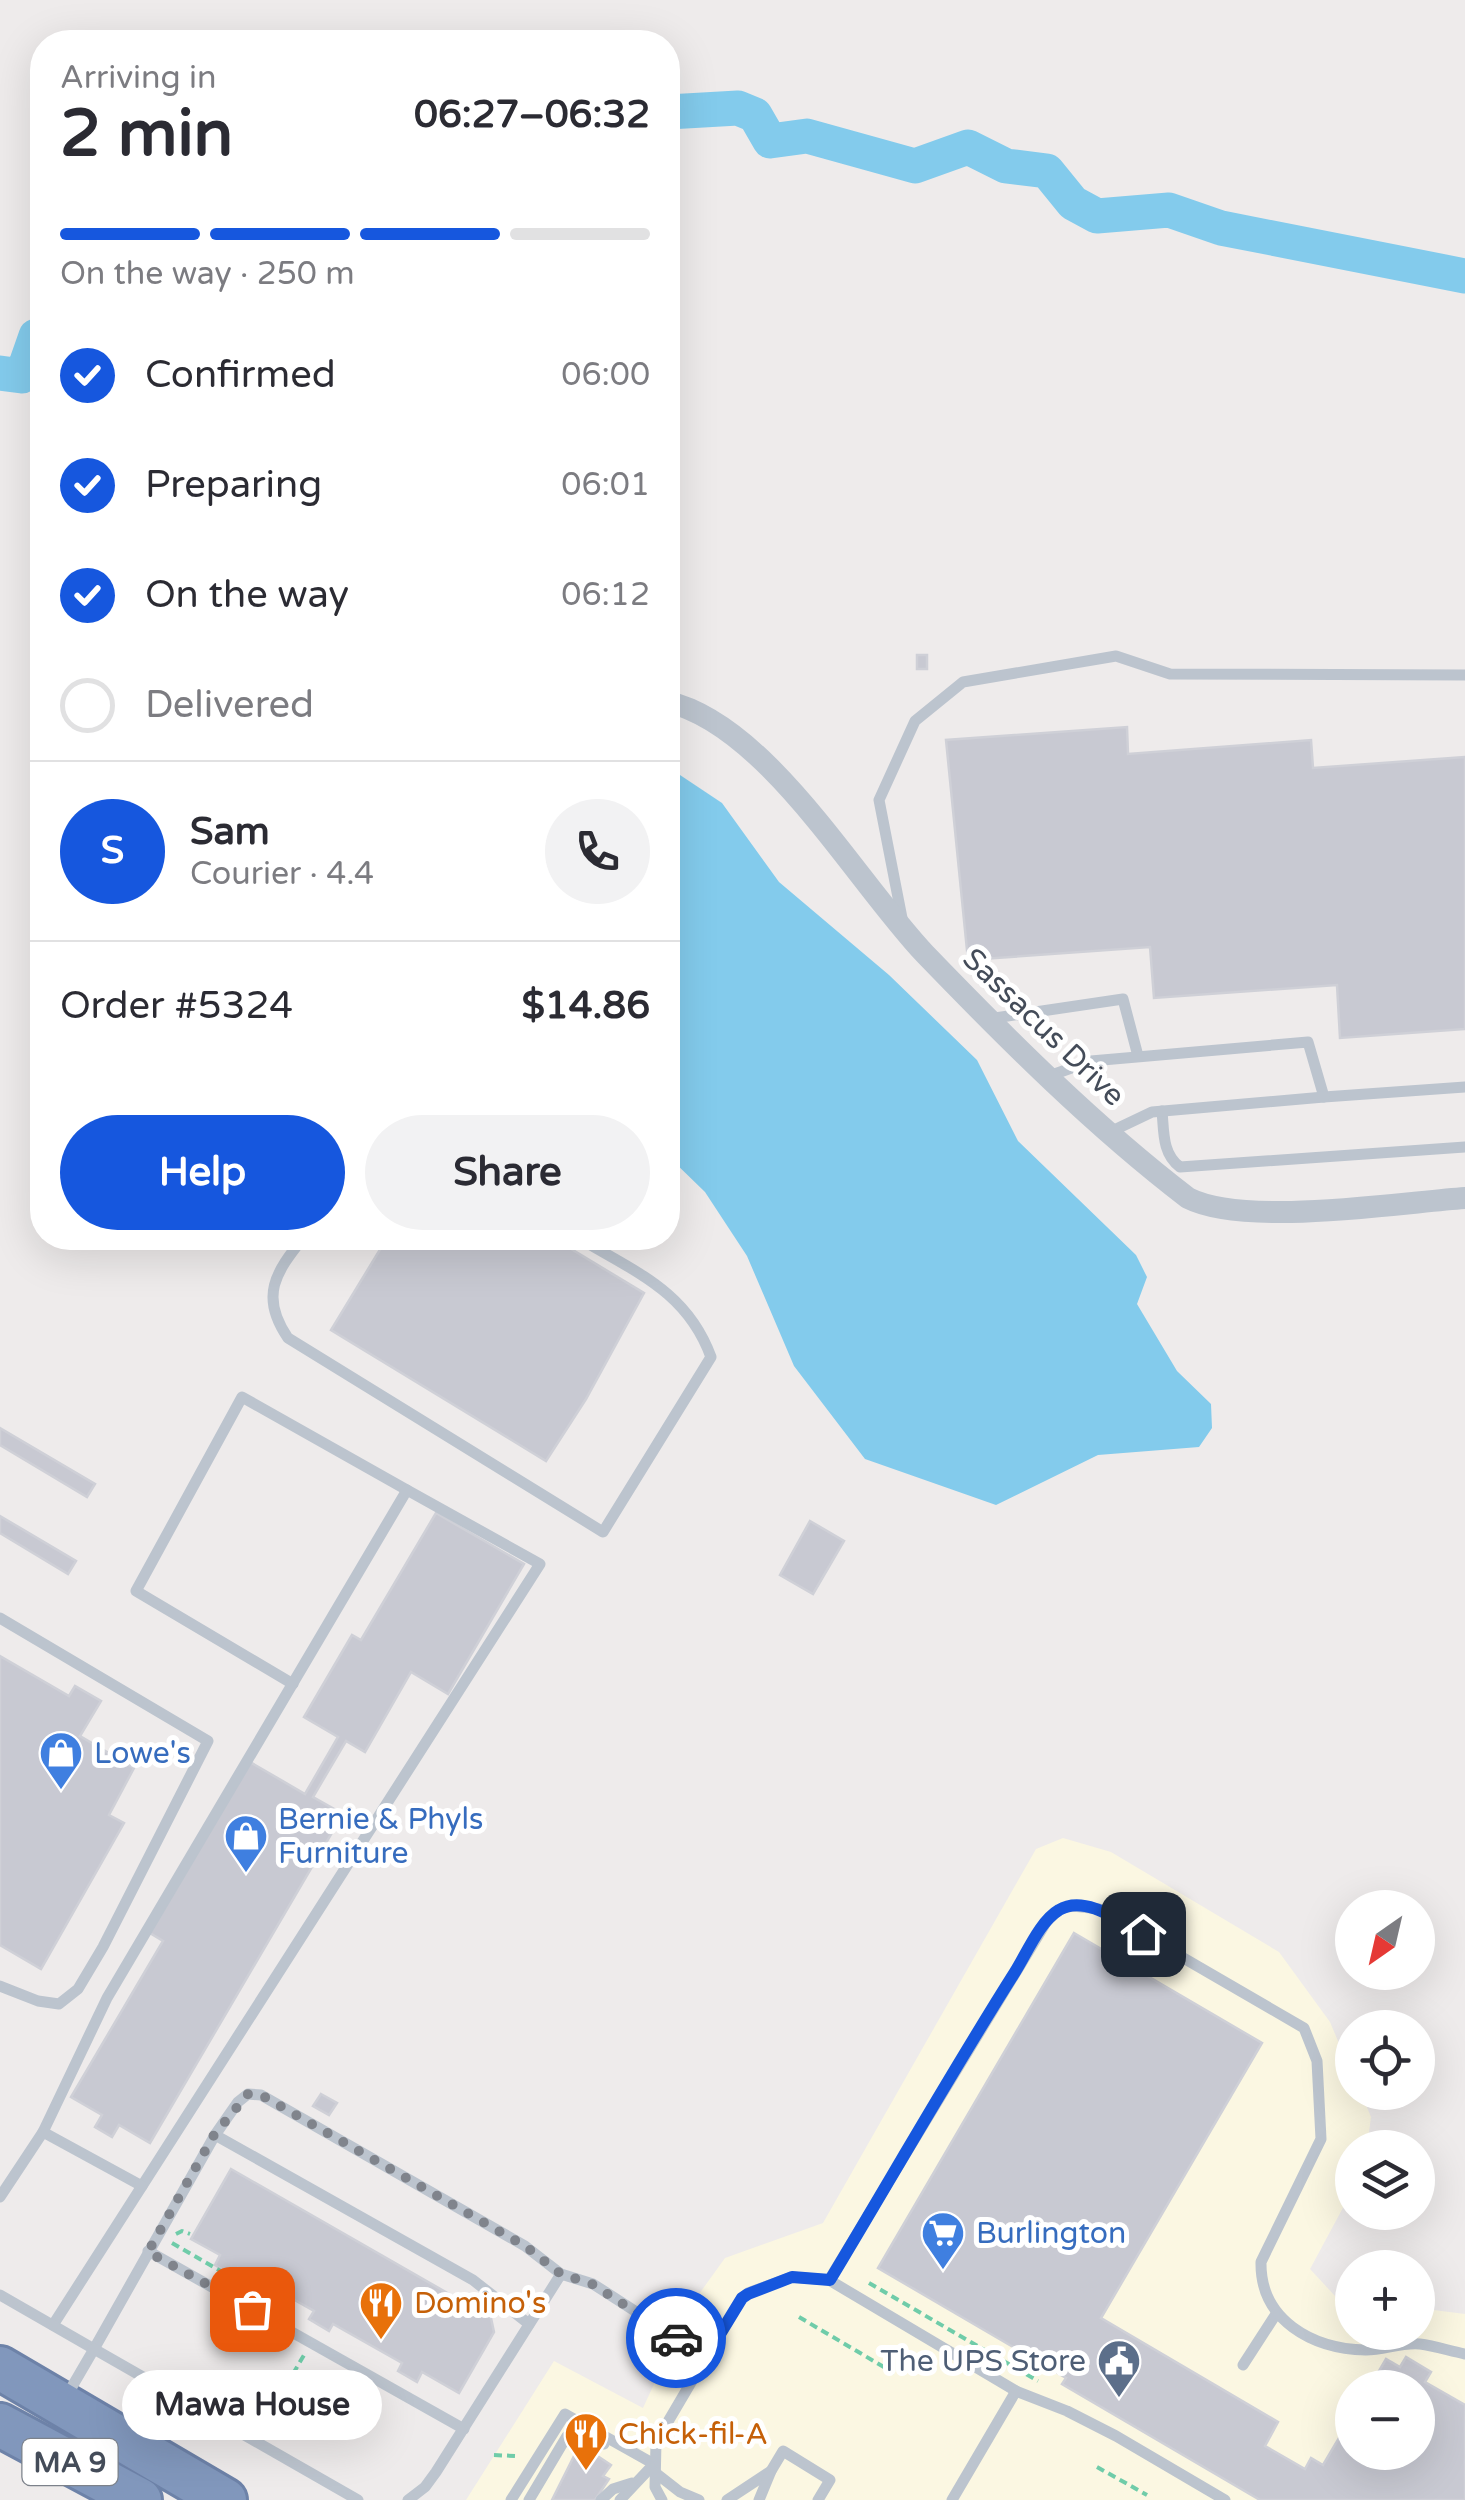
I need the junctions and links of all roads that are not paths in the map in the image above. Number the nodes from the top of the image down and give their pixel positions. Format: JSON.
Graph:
{"nodes":[{"id":1,"x":1465,"y":675,"type":"edge"},
{"id":2,"x":680,"y":706,"type":"edge"},
{"id":3,"x":904,"y":932,"type":"junction"},
{"id":4,"x":988,"y":1018,"type":"junction"},
{"id":5,"x":1138,"y":1056,"type":"junction"},
{"id":6,"x":1048,"y":1076,"type":"junction"},
{"id":7,"x":1465,"y":1087,"type":"edge"},
{"id":8,"x":1324,"y":1096,"type":"junction"},
{"id":9,"x":1162,"y":1111,"type":"junction"},
{"id":10,"x":1110,"y":1132,"type":"junction"},
{"id":11,"x":1465,"y":1147,"type":"edge"},
{"id":12,"x":1465,"y":1198,"type":"edge"},
{"id":13,"x":293,"y":1250,"type":"edge"},
{"id":14,"x":598,"y":1250,"type":"edge"},
{"id":15,"x":407,"y":1490,"type":"junction"},
{"id":16,"x":0,"y":1618,"type":"edge"},
{"id":17,"x":293,"y":1684,"type":"junction"},
{"id":18,"x":0,"y":1986,"type":"edge"},
{"id":19,"x":43,"y":2132,"type":"junction"},
{"id":20,"x":214,"y":2135,"type":"junction"},
{"id":21,"x":142,"y":2186,"type":"junction"},
{"id":22,"x":0,"y":2197,"type":"edge"},
{"id":23,"x":148,"y":2252,"type":"junction"},
{"id":24,"x":561,"y":2274,"type":"junction"},
{"id":25,"x":830,"y":2280,"type":"junction"},
{"id":26,"x":0,"y":2294,"type":"edge"},
{"id":27,"x":1276,"y":2314,"type":"junction"},
{"id":28,"x":529,"y":2324,"type":"junction"},
{"id":29,"x":53,"y":2325,"type":"junction"},
{"id":30,"x":94,"y":2348,"type":"junction"},
{"id":31,"x":1465,"y":2354,"type":"edge"},
{"id":32,"x":706,"y":2357,"type":"junction"},
{"id":33,"x":1243,"y":2365,"type":"dead end"},
{"id":34,"x":0,"y":2368,"type":"edge"},
{"id":35,"x":1016,"y":2392,"type":"junction"},
{"id":36,"x":62,"y":2405,"type":"junction"},
{"id":37,"x":0,"y":2425,"type":"edge"},
{"id":38,"x":464,"y":2430,"type":"junction"},
{"id":39,"x":636,"y":2454,"type":"junction"},
{"id":40,"x":656,"y":2469,"type":"junction"},
{"id":41,"x":771,"y":2470,"type":"junction"},
{"id":42,"x":634,"y":2482,"type":"junction"},
{"id":43,"x":140,"y":2500,"type":"edge"},
{"id":44,"x":225,"y":2500,"type":"edge"},
{"id":45,"x":358,"y":2500,"type":"edge"},
{"id":46,"x":408,"y":2500,"type":"edge"},
{"id":47,"x":512,"y":2500,"type":"edge"},
{"id":48,"x":529,"y":2500,"type":"edge"},
{"id":49,"x":602,"y":2500,"type":"edge"},
{"id":50,"x":620,"y":2500,"type":"edge"},
{"id":51,"x":662,"y":2500,"type":"edge"},
{"id":52,"x":699,"y":2500,"type":"edge"},
{"id":53,"x":727,"y":2500,"type":"edge"},
{"id":54,"x":759,"y":2500,"type":"edge"},
{"id":55,"x":818,"y":2500,"type":"edge"},
{"id":56,"x":952,"y":2500,"type":"edge"},
{"id":57,"x":1225,"y":2500,"type":"edge"}],
"edges":[{"from":1,"to":3,"type":"lane"},
{"from":2,"to":3,"type":"street","name":"Sassacus Drive"},
{"from":3,"to":4,"type":"street","name":"Sassacus Drive"},
{"from":4,"to":5,"type":"lane"},
{"from":4,"to":6,"type":"street","name":"Sassacus Drive"},
{"from":5,"to":6,"type":"lane"},
{"from":5,"to":8,"type":"lane"},
{"from":6,"to":10,"type":"street","name":"Sassacus Drive"},
{"from":7,"to":8,"type":"lane"},
{"from":8,"to":9,"type":"lane"},
{"from":9,"to":10,"type":"lane"},
{"from":9,"to":11,"type":"lane"},
{"from":10,"to":12,"type":"street","name":"Sassacus Drive"},
{"from":13,"to":14,"type":"lane"},
{"from":15,"to":17,"type":"lane"},
{"from":15,"to":17,"type":"lane"},
{"from":15,"to":21,"type":"lane"},
{"from":16,"to":18,"type":"lane"},
{"from":17,"to":19,"type":"lane"},
{"from":19,"to":21,"type":"lane"},
{"from":19,"to":22,"type":"lane"},
{"from":20,"to":23,"type":"lane"},
{"from":20,"to":24,"type":"lane"},
{"from":20,"to":28,"type":"lane"},
{"from":21,"to":29,"type":"lane"},
{"from":23,"to":30,"type":"lane"},
{"from":23,"to":38,"type":"lane"},
{"from":24,"to":28,"type":"lane"},
{"from":24,"to":32,"type":"lane"},
{"from":25,"to":27,"type":"lane"},
{"from":25,"to":32,"type":"lane"},
{"from":25,"to":35,"type":"lane"},
{"from":26,"to":29,"type":"lane"},
{"from":27,"to":31,"type":"lane"},
{"from":27,"to":33,"type":"lane"},
{"from":28,"to":38,"type":"lane"},
{"from":29,"to":30,"type":"lane"},
{"from":30,"to":36,"type":"lane"},
{"from":30,"to":45,"type":"lane"},
{"from":32,"to":40,"type":"lane"},
{"from":34,"to":36,"type":"highway","number":"MA 9"},
{"from":35,"to":56,"type":"lane"},
{"from":35,"to":57,"type":"lane"},
{"from":36,"to":44,"type":"highway","number":"MA 9"},
{"from":37,"to":43,"type":"highway","number":"MA 9"},
{"from":38,"to":46,"type":"lane"},
{"from":39,"to":40,"type":"lane"},
{"from":39,"to":47,"type":"lane"},
{"from":39,"to":48,"type":"lane"},
{"from":40,"to":42,"type":"lane"},
{"from":40,"to":51,"type":"lane"},
{"from":40,"to":52,"type":"lane"},
{"from":41,"to":53,"type":"lane"},
{"from":41,"to":54,"type":"lane"},
{"from":41,"to":55,"type":"lane"},
{"from":42,"to":49,"type":"lane"},
{"from":42,"to":50,"type":"lane"}]}
